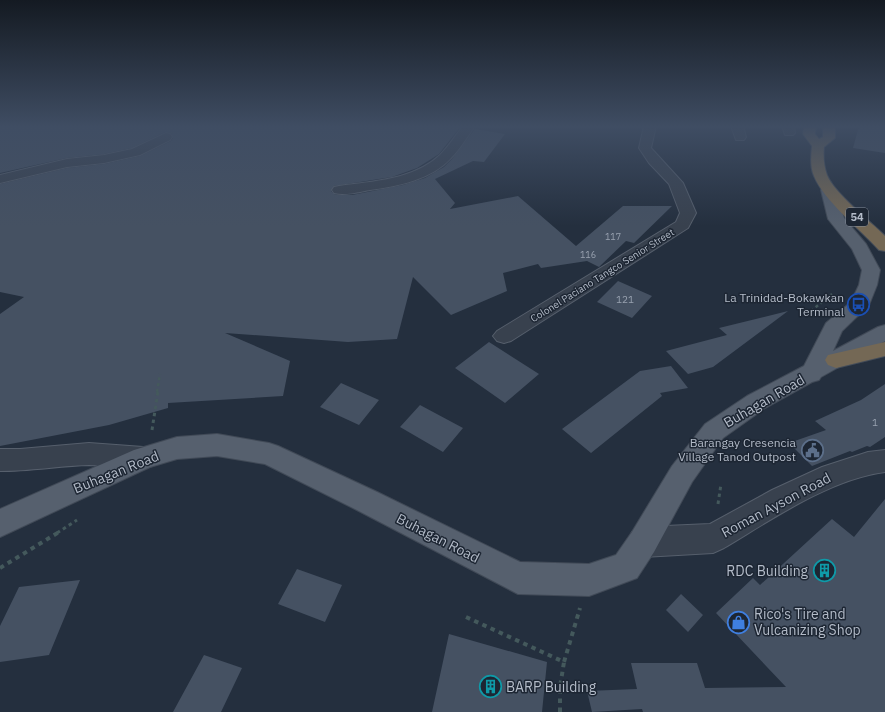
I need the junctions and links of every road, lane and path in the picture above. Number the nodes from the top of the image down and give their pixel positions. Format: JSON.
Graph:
{"nodes":[{"id":1,"x":101,"y":159,"type":"edge"},
{"id":2,"x":442,"y":159,"type":"edge"},
{"id":3,"x":653,"y":159,"type":"edge"},
{"id":4,"x":818,"y":159,"type":"edge"},
{"id":5,"x":0,"y":179,"type":"edge"},
{"id":6,"x":339,"y":190,"type":"dead end"},
{"id":7,"x":828,"y":190,"type":"junction"},
{"id":8,"x":885,"y":246,"type":"edge"},
{"id":9,"x":832,"y":294,"type":"dead end"},
{"id":10,"x":811,"y":311,"type":"dead end"},
{"id":11,"x":885,"y":332,"type":"edge"},
{"id":12,"x":504,"y":336,"type":"dead end"},
{"id":13,"x":885,"y":349,"type":"edge"},
{"id":14,"x":836,"y":360,"type":"junction"},
{"id":15,"x":160,"y":374,"type":"dead end"},
{"id":16,"x":811,"y":374,"type":"junction"},
{"id":17,"x":158,"y":431,"type":"dead end"},
{"id":18,"x":143,"y":458,"type":"junction"},
{"id":19,"x":0,"y":460,"type":"edge"},
{"id":20,"x":885,"y":461,"type":"edge"},
{"id":21,"x":77,"y":520,"type":"dead end"},
{"id":22,"x":0,"y":523,"type":"edge"},
{"id":23,"x":643,"y":542,"type":"junction"},
{"id":24,"x":0,"y":568,"type":"edge"},
{"id":25,"x":589,"y":580,"type":"junction"},
{"id":26,"x":466,"y":617,"type":"dead end"},
{"id":27,"x":564,"y":662,"type":"junction"},
{"id":28,"x":560,"y":712,"type":"edge"}],
"edges":[{"from":1,"to":5,"type":"street"},
{"from":2,"to":6,"type":"street"},
{"from":3,"to":12,"type":"street","name":"Colonel Paciano Tangco Senior Street"},
{"from":4,"to":7,"type":"highway","number":"54"},
{"from":7,"to":8,"type":"highway","number":"54"},
{"from":7,"to":16,"type":"main road","name":"Buhagan Road"},
{"from":9,"to":10,"type":"path"},
{"from":11,"to":14,"type":"main road","name":"Buhagan Road"},
{"from":13,"to":14,"type":"highway"},
{"from":14,"to":16,"type":"main road","name":"Buhagan Road"},
{"from":15,"to":17,"type":"path"},
{"from":16,"to":23,"type":"main road","name":"Buhagan Road"},
{"from":18,"to":19,"type":"street"},
{"from":18,"to":22,"type":"main road","name":"Buhagan Road"},
{"from":18,"to":25,"type":"main road","name":"Buhagan Road"},
{"from":20,"to":23,"type":"street","name":"Roman Ayson Road"},
{"from":21,"to":24,"type":"path"},
{"from":23,"to":25,"type":"main road","name":"Buhagan Road"},
{"from":25,"to":27,"type":"path"},
{"from":26,"to":27,"type":"path"},
{"from":27,"to":28,"type":"path"}]}
